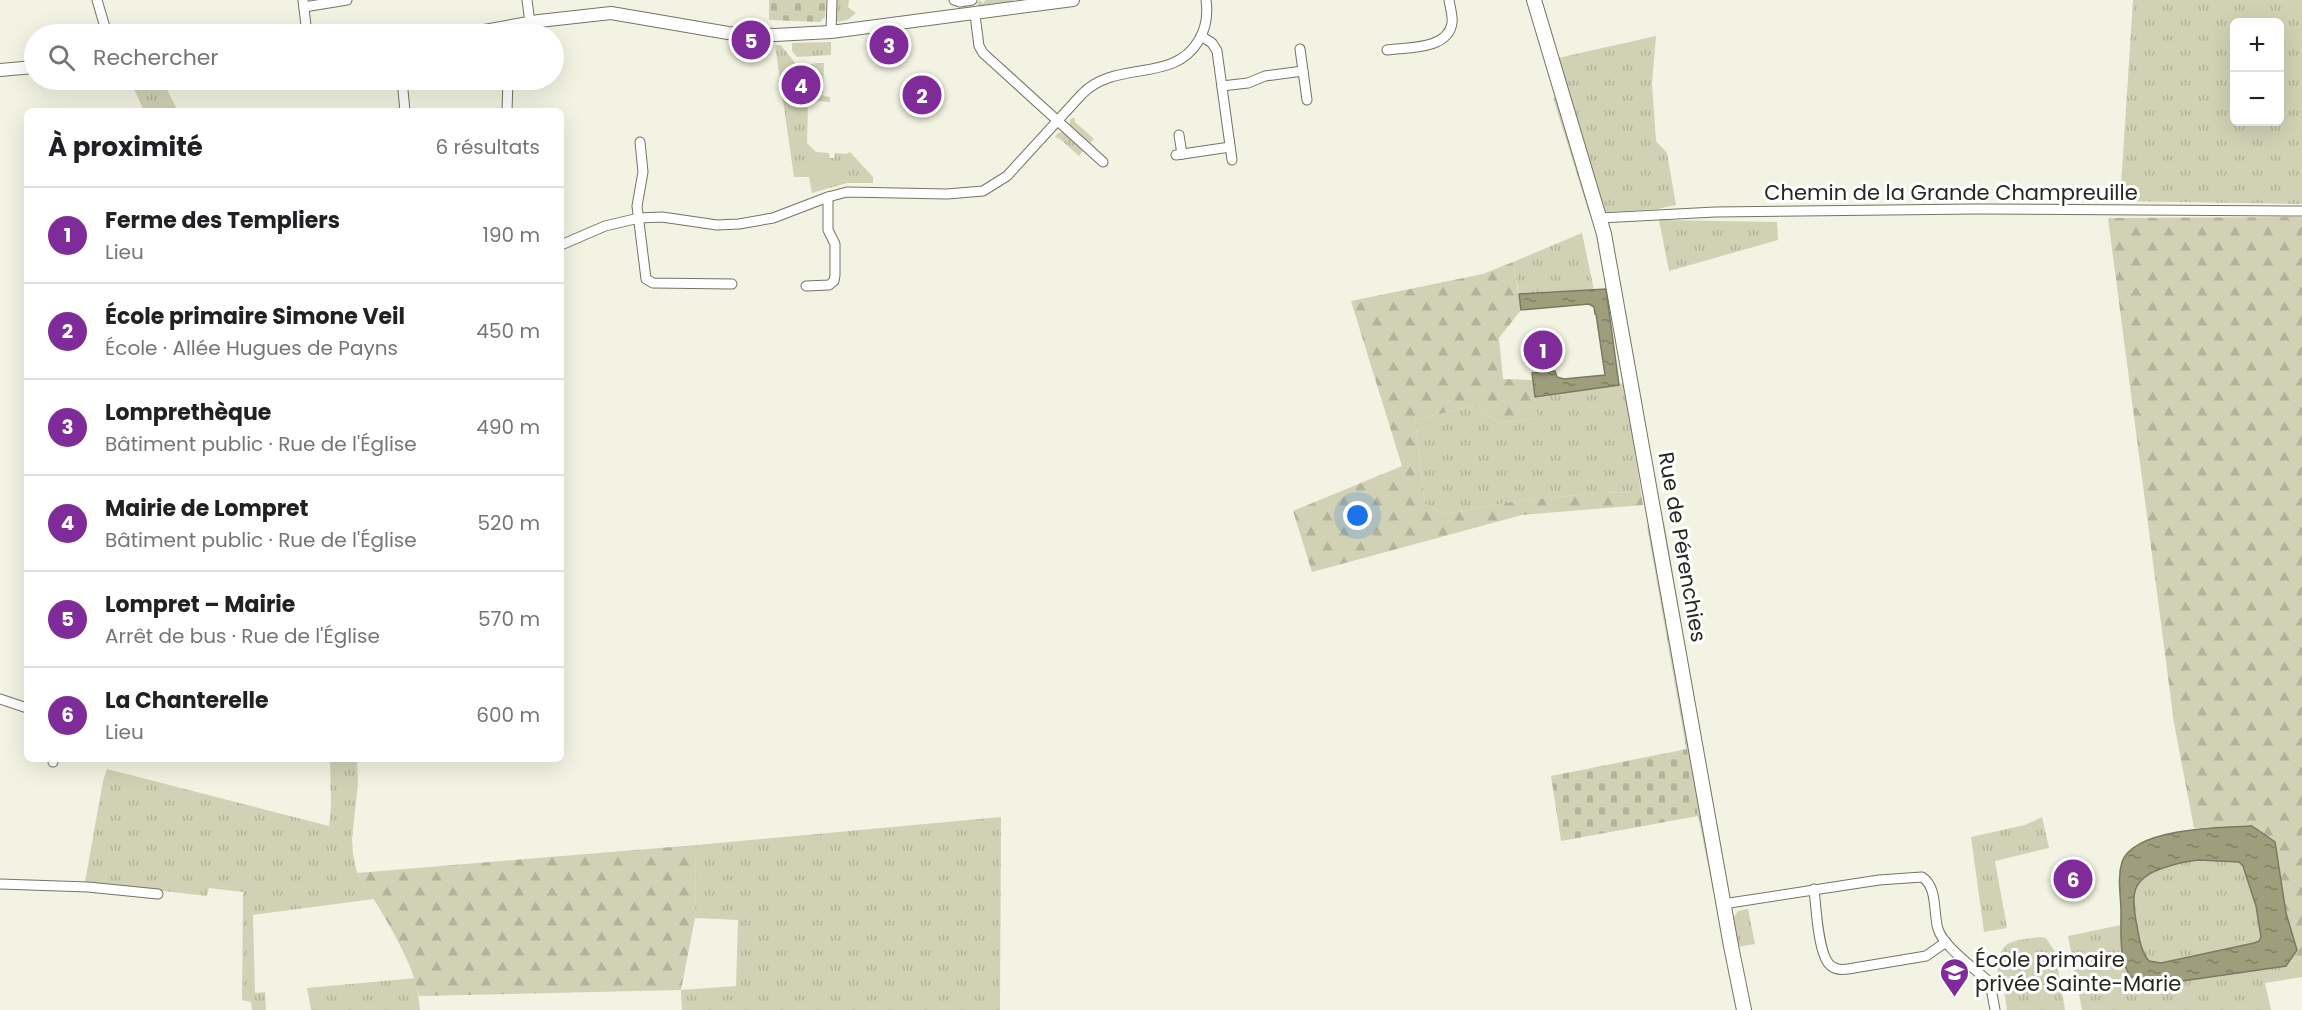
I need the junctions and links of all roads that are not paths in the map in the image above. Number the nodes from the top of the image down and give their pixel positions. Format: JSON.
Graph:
{"nodes":[{"id":1,"x":97,"y":0,"type":"edge"},
{"id":2,"x":347,"y":0,"type":"edge"},
{"id":3,"x":527,"y":0,"type":"edge"},
{"id":4,"x":831,"y":0,"type":"edge"},
{"id":5,"x":954,"y":0,"type":"edge"},
{"id":6,"x":1073,"y":0,"type":"edge"},
{"id":7,"x":1206,"y":0,"type":"edge"},
{"id":8,"x":1449,"y":0,"type":"edge"},
{"id":9,"x":1534,"y":0,"type":"edge"},
{"id":10,"x":1539,"y":0,"type":"edge"},
{"id":11,"x":971,"y":1,"type":"edge"},
{"id":12,"x":303,"y":3,"type":"edge"},
{"id":13,"x":973,"y":15,"type":"junction"},
{"id":14,"x":530,"y":23,"type":"junction"},
{"id":15,"x":105,"y":24,"type":"edge"},
{"id":16,"x":306,"y":24,"type":"edge"},
{"id":17,"x":527,"y":24,"type":"edge"},
{"id":18,"x":831,"y":32,"type":"junction"},
{"id":19,"x":1544,"y":32,"type":"junction"},
{"id":20,"x":1201,"y":36,"type":"junction"},
{"id":21,"x":1300,"y":49,"type":"dead end"},
{"id":22,"x":1387,"y":50,"type":"dead end"},
{"id":23,"x":24,"y":69,"type":"edge"},
{"id":24,"x":0,"y":70,"type":"edge"},
{"id":25,"x":1303,"y":71,"type":"junction"},
{"id":26,"x":1222,"y":86,"type":"junction"},
{"id":27,"x":403,"y":90,"type":"edge"},
{"id":28,"x":508,"y":90,"type":"edge"},
{"id":29,"x":1307,"y":100,"type":"dead end"},
{"id":30,"x":405,"y":108,"type":"edge"},
{"id":31,"x":507,"y":108,"type":"edge"},
{"id":32,"x":1058,"y":120,"type":"junction"},
{"id":33,"x":1179,"y":135,"type":"dead end"},
{"id":34,"x":640,"y":142,"type":"dead end"},
{"id":35,"x":1230,"y":147,"type":"junction"},
{"id":36,"x":1232,"y":160,"type":"dead end"},
{"id":37,"x":1103,"y":162,"type":"dead end"},
{"id":38,"x":828,"y":197,"type":"junction"},
{"id":39,"x":2302,"y":211,"type":"edge"},
{"id":40,"x":639,"y":218,"type":"junction"},
{"id":41,"x":1600,"y":218,"type":"junction"},
{"id":42,"x":564,"y":244,"type":"edge"},
{"id":43,"x":732,"y":284,"type":"dead end"},
{"id":44,"x":806,"y":286,"type":"dead end"},
{"id":45,"x":0,"y":699,"type":"edge"},
{"id":46,"x":24,"y":707,"type":"edge"},
{"id":47,"x":0,"y":884,"type":"edge"},
{"id":48,"x":1814,"y":889,"type":"junction"},
{"id":49,"x":158,"y":894,"type":"dead end"},
{"id":50,"x":1723,"y":904,"type":"junction"},
{"id":51,"x":1946,"y":942,"type":"junction"},
{"id":52,"x":1744,"y":1010,"type":"edge"},
{"id":53,"x":1995,"y":1010,"type":"edge"}],
"edges":[{"from":1,"to":15,"type":"street"},
{"from":2,"to":12,"type":"street"},
{"from":3,"to":14,"type":"street"},
{"from":4,"to":18,"type":"street"},
{"from":5,"to":11,"type":"street"},
{"from":6,"to":13,"type":"street"},
{"from":7,"to":20,"type":"street"},
{"from":8,"to":22,"type":"street"},
{"from":9,"to":19,"type":"main road"},
{"from":10,"to":19,"type":"main road"},
{"from":11,"to":13,"type":"street"},
{"from":12,"to":16,"type":"street"},
{"from":13,"to":18,"type":"street"},
{"from":13,"to":32,"type":"street"},
{"from":14,"to":17,"type":"street"},
{"from":14,"to":18,"type":"street"},
{"from":19,"to":41,"type":"main road","name":"Rue de Pérenchies"},
{"from":20,"to":26,"type":"street"},
{"from":20,"to":32,"type":"street"},
{"from":21,"to":25,"type":"street"},
{"from":23,"to":24,"type":"street"},
{"from":25,"to":26,"type":"street"},
{"from":25,"to":29,"type":"street"},
{"from":26,"to":35,"type":"street"},
{"from":27,"to":30,"type":"street"},
{"from":28,"to":31,"type":"street"},
{"from":32,"to":37,"type":"street"},
{"from":32,"to":38,"type":"street"},
{"from":33,"to":35,"type":"street"},
{"from":34,"to":40,"type":"street"},
{"from":35,"to":36,"type":"street"},
{"from":38,"to":40,"type":"street"},
{"from":38,"to":44,"type":"street"},
{"from":39,"to":41,"type":"street","name":"Chemin de la Grande Champreuille"},
{"from":40,"to":42,"type":"street"},
{"from":40,"to":43,"type":"street"},
{"from":41,"to":50,"type":"main road","name":"Rue de Pérenchies"},
{"from":45,"to":46,"type":"street"},
{"from":47,"to":49,"type":"street"},
{"from":48,"to":50,"type":"street"},
{"from":48,"to":51,"type":"street"},
{"from":48,"to":51,"type":"street"},
{"from":50,"to":52,"type":"main road","name":"Rue de Pérenchies"},
{"from":51,"to":53,"type":"street"}]}
